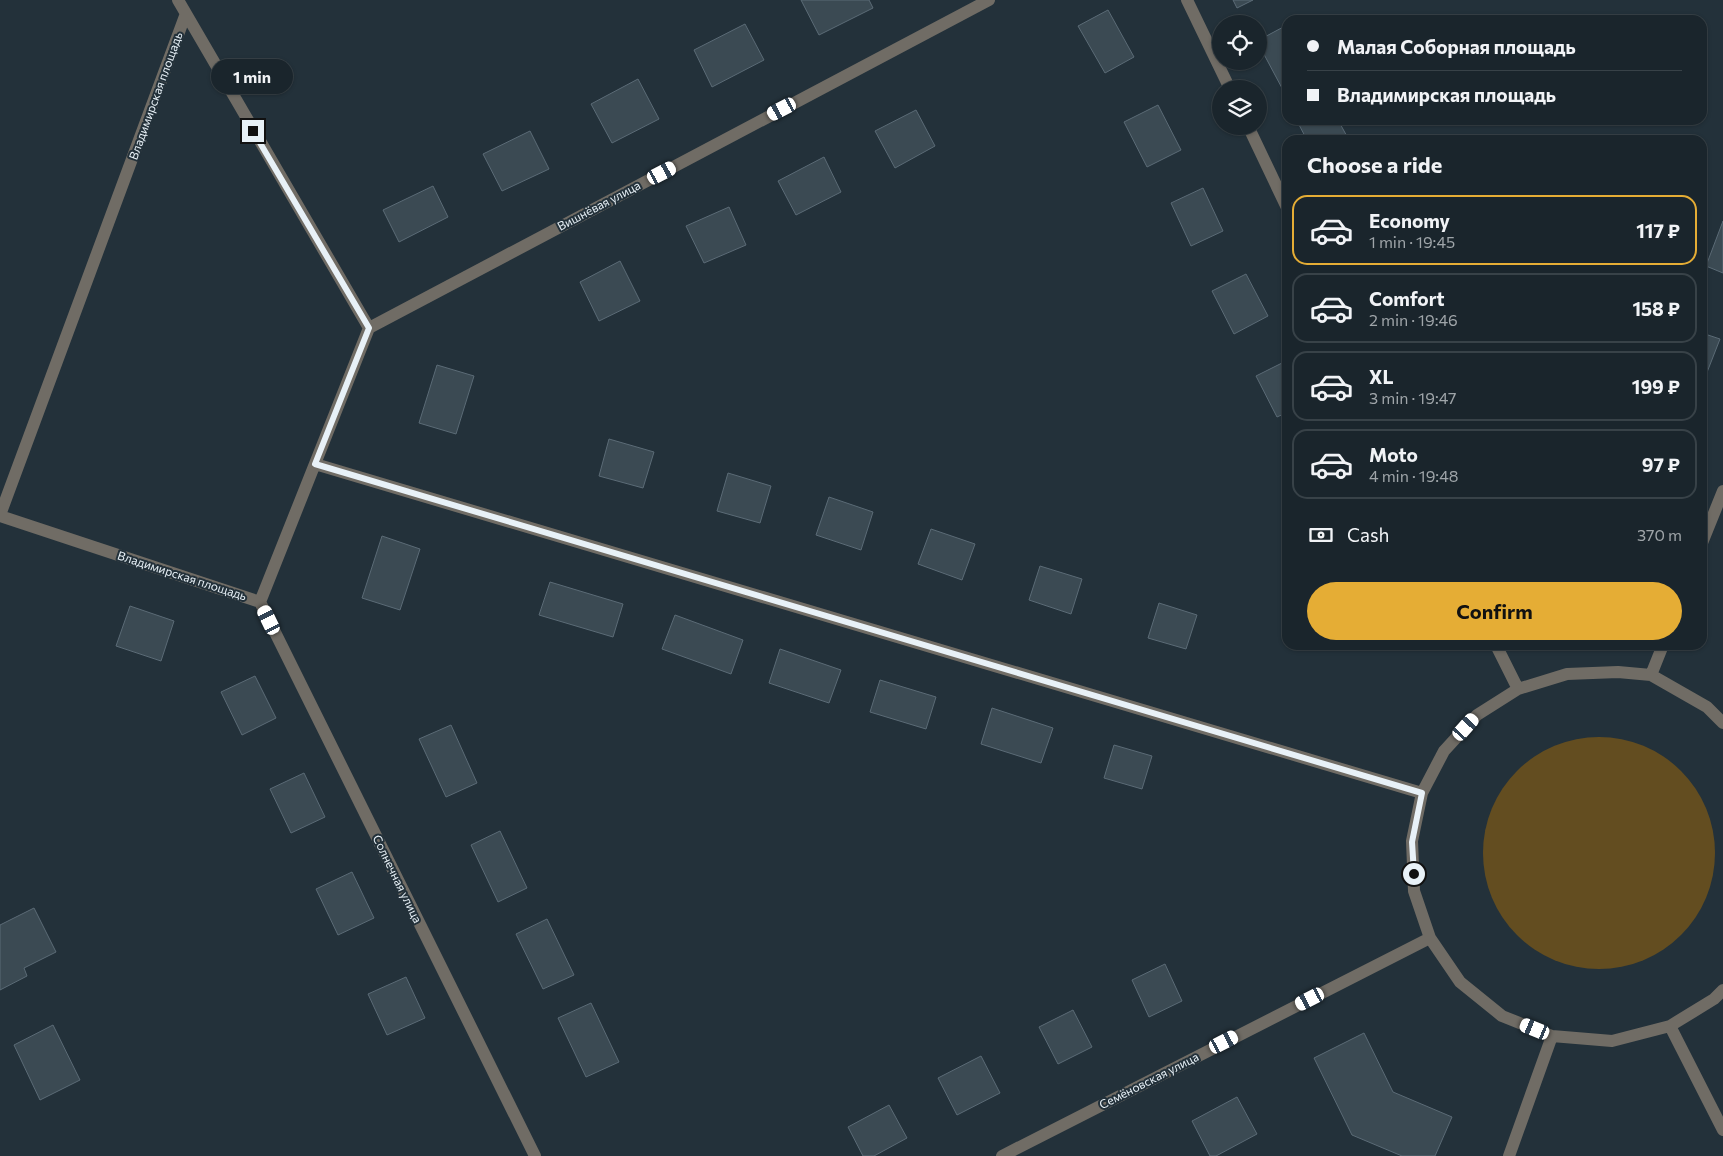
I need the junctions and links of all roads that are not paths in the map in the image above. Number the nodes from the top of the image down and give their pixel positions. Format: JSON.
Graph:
{"nodes":[{"id":1,"x":178,"y":0,"type":"edge"},
{"id":2,"x":989,"y":0,"type":"edge"},
{"id":3,"x":1187,"y":0,"type":"edge"},
{"id":4,"x":185,"y":16,"type":"junction"},
{"id":5,"x":1226,"y":80,"type":"edge"},
{"id":6,"x":1252,"y":135,"type":"edge"},
{"id":7,"x":1282,"y":197,"type":"edge"},
{"id":8,"x":369,"y":328,"type":"junction"},
{"id":9,"x":315,"y":464,"type":"junction"},
{"id":10,"x":1723,"y":491,"type":"edge"},
{"id":11,"x":0,"y":515,"type":"edge"},
{"id":12,"x":1707,"y":531,"type":"edge"},
{"id":13,"x":260,"y":602,"type":"junction"},
{"id":14,"x":1498,"y":650,"type":"edge"},
{"id":15,"x":1661,"y":650,"type":"edge"},
{"id":16,"x":1651,"y":676,"type":"junction"},
{"id":17,"x":1518,"y":689,"type":"junction"},
{"id":18,"x":1723,"y":723,"type":"edge"},
{"id":19,"x":1422,"y":793,"type":"junction"},
{"id":20,"x":1430,"y":938,"type":"junction"},
{"id":21,"x":1723,"y":990,"type":"edge"},
{"id":22,"x":1670,"y":1026,"type":"junction"},
{"id":23,"x":1552,"y":1036,"type":"junction"},
{"id":24,"x":1723,"y":1130,"type":"edge"},
{"id":25,"x":535,"y":1156,"type":"edge"},
{"id":26,"x":1002,"y":1156,"type":"edge"},
{"id":27,"x":1509,"y":1156,"type":"edge"}],
"edges":[{"from":1,"to":4,"type":"street"},
{"from":2,"to":8,"type":"street","name":"Вишнёвая улица"},
{"from":3,"to":5,"type":"street"},
{"from":4,"to":8,"type":"street","name":"Владимирская площадь"},
{"from":4,"to":11,"type":"street","name":"Владимирская площадь"},
{"from":6,"to":7,"type":"street"},
{"from":8,"to":9,"type":"street","name":"Владимирская площадь"},
{"from":9,"to":13,"type":"street","name":"Владимирская площадь"},
{"from":9,"to":19,"type":"street"},
{"from":10,"to":12,"type":"street"},
{"from":11,"to":13,"type":"street","name":"Владимирская площадь"},
{"from":13,"to":25,"type":"street","name":"Солнечная улица"},
{"from":14,"to":17,"type":"street"},
{"from":15,"to":16,"type":"street"},
{"from":16,"to":17,"type":"street"},
{"from":16,"to":18,"type":"street"},
{"from":17,"to":19,"type":"street"},
{"from":19,"to":20,"type":"street"},
{"from":20,"to":23,"type":"street"},
{"from":20,"to":26,"type":"street","name":"Семёновская улица"},
{"from":21,"to":22,"type":"street"},
{"from":22,"to":23,"type":"street"},
{"from":22,"to":24,"type":"street"},
{"from":23,"to":27,"type":"street"}]}
